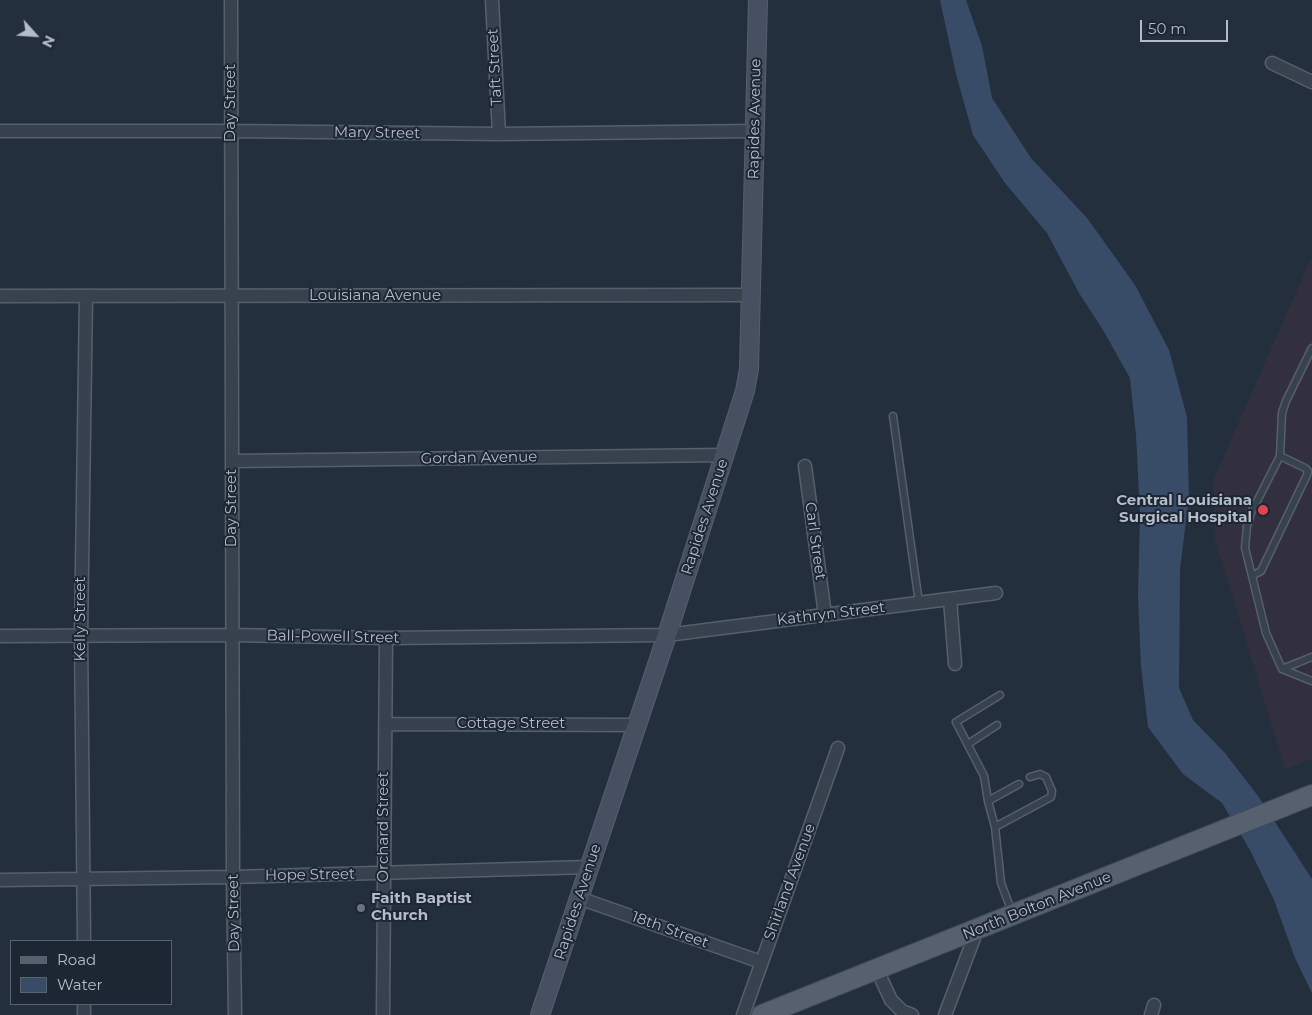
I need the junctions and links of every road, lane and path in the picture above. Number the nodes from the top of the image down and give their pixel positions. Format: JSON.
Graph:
{"nodes":[{"id":1,"x":231,"y":0,"type":"edge"},
{"id":2,"x":492,"y":0,"type":"edge"},
{"id":3,"x":758,"y":0,"type":"edge"},
{"id":4,"x":1272,"y":63,"type":"dead end"},
{"id":5,"x":1312,"y":82,"type":"edge"},
{"id":6,"x":0,"y":131,"type":"edge"},
{"id":7,"x":232,"y":131,"type":"junction"},
{"id":8,"x":755,"y":131,"type":"junction"},
{"id":9,"x":499,"y":134,"type":"junction"},
{"id":10,"x":750,"y":295,"type":"junction"},
{"id":11,"x":0,"y":296,"type":"edge"},
{"id":12,"x":86,"y":296,"type":"junction"},
{"id":13,"x":232,"y":296,"type":"junction"},
{"id":14,"x":1312,"y":348,"type":"edge"},
{"id":15,"x":893,"y":416,"type":"dead end"},
{"id":16,"x":725,"y":455,"type":"junction"},
{"id":17,"x":1280,"y":456,"type":"junction"},
{"id":18,"x":232,"y":460,"type":"junction"},
{"id":19,"x":805,"y":466,"type":"dead end"},
{"id":20,"x":1252,"y":576,"type":"junction"},
{"id":21,"x":996,"y":593,"type":"dead end"},
{"id":22,"x":950,"y":599,"type":"junction"},
{"id":23,"x":919,"y":603,"type":"junction"},
{"id":24,"x":825,"y":615,"type":"junction"},
{"id":25,"x":232,"y":635,"type":"junction"},
{"id":26,"x":667,"y":635,"type":"junction"},
{"id":27,"x":0,"y":636,"type":"edge"},
{"id":28,"x":81,"y":636,"type":"junction"},
{"id":29,"x":386,"y":638,"type":"junction"},
{"id":30,"x":1312,"y":658,"type":"edge"},
{"id":31,"x":955,"y":664,"type":"dead end"},
{"id":32,"x":1282,"y":669,"type":"junction"},
{"id":33,"x":1312,"y":681,"type":"edge"},
{"id":34,"x":1000,"y":695,"type":"dead end"},
{"id":35,"x":385,"y":724,"type":"junction"},
{"id":36,"x":637,"y":725,"type":"junction"},
{"id":37,"x":997,"y":726,"type":"dead end"},
{"id":38,"x":968,"y":744,"type":"junction"},
{"id":39,"x":838,"y":748,"type":"dead end"},
{"id":40,"x":1030,"y":777,"type":"dead end"},
{"id":41,"x":1019,"y":784,"type":"dead end"},
{"id":42,"x":1312,"y":795,"type":"edge"},
{"id":43,"x":988,"y":800,"type":"junction"},
{"id":44,"x":995,"y":827,"type":"junction"},
{"id":45,"x":589,"y":867,"type":"junction"},
{"id":46,"x":384,"y":873,"type":"junction"},
{"id":47,"x":233,"y":877,"type":"junction"},
{"id":48,"x":84,"y":878,"type":"junction"},
{"id":49,"x":0,"y":880,"type":"edge"},
{"id":50,"x":579,"y":898,"type":"junction"},
{"id":51,"x":1013,"y":915,"type":"junction"},
{"id":52,"x":977,"y":930,"type":"junction"},
{"id":53,"x":84,"y":940,"type":"edge"},
{"id":54,"x":761,"y":962,"type":"junction"},
{"id":55,"x":877,"y":970,"type":"junction"},
{"id":56,"x":235,"y":1015,"type":"edge"},
{"id":57,"x":383,"y":1015,"type":"edge"},
{"id":58,"x":540,"y":1015,"type":"edge"},
{"id":59,"x":743,"y":1015,"type":"edge"},
{"id":60,"x":762,"y":1015,"type":"edge"},
{"id":61,"x":912,"y":1015,"type":"edge"},
{"id":62,"x":945,"y":1015,"type":"edge"}],
"edges":[{"from":1,"to":7,"type":"street","name":"Day Street"},
{"from":2,"to":9,"type":"street","name":"Taft Street"},
{"from":3,"to":8,"type":"main road","name":"Rapides Avenue"},
{"from":4,"to":5,"type":"street"},
{"from":6,"to":7,"type":"street","name":"Mary Street"},
{"from":7,"to":9,"type":"street","name":"Mary Street"},
{"from":7,"to":13,"type":"street","name":"Day Street"},
{"from":8,"to":9,"type":"street","name":"Mary Street"},
{"from":8,"to":10,"type":"main road","name":"Rapides Avenue"},
{"from":10,"to":13,"type":"street","name":"Louisiana Avenue"},
{"from":10,"to":16,"type":"main road","name":"Rapides Avenue"},
{"from":11,"to":12,"type":"street","name":"Louisiana Avenue"},
{"from":12,"to":13,"type":"street","name":"Louisiana Avenue"},
{"from":12,"to":28,"type":"street","name":"Kelly Street"},
{"from":13,"to":18,"type":"street","name":"Day Street"},
{"from":14,"to":17,"type":"lane"},
{"from":15,"to":23,"type":"lane"},
{"from":16,"to":18,"type":"street","name":"Gordan Avenue"},
{"from":16,"to":26,"type":"main road","name":"Rapides Avenue"},
{"from":17,"to":20,"type":"lane"},
{"from":17,"to":20,"type":"lane"},
{"from":18,"to":25,"type":"street","name":"Day Street"},
{"from":19,"to":24,"type":"street","name":"Carl Street"},
{"from":20,"to":32,"type":"lane"},
{"from":21,"to":22,"type":"street","name":"Kathryn Street"},
{"from":22,"to":23,"type":"street","name":"Kathryn Street"},
{"from":22,"to":31,"type":"street"},
{"from":23,"to":24,"type":"street","name":"Kathryn Street"},
{"from":24,"to":26,"type":"street","name":"Kathryn Street"},
{"from":25,"to":28,"type":"street","name":"Ball-Powell Street"},
{"from":25,"to":29,"type":"street","name":"Ball-Powell Street"},
{"from":25,"to":47,"type":"street","name":"Day Street"},
{"from":26,"to":29,"type":"street","name":"Ball-Powell Street"},
{"from":26,"to":36,"type":"main road","name":"Rapides Avenue"},
{"from":27,"to":28,"type":"street","name":"Ball-Powell Street"},
{"from":28,"to":48,"type":"street","name":"Kelly Street"},
{"from":29,"to":35,"type":"street","name":"Orchard Street"},
{"from":30,"to":32,"type":"lane"},
{"from":32,"to":33,"type":"lane"},
{"from":34,"to":38,"type":"lane"},
{"from":35,"to":36,"type":"street","name":"Cottage Street"},
{"from":35,"to":46,"type":"street","name":"Orchard Street"},
{"from":36,"to":45,"type":"main road","name":"Rapides Avenue"},
{"from":37,"to":38,"type":"lane"},
{"from":38,"to":43,"type":"lane"},
{"from":39,"to":54,"type":"street","name":"Shirland Avenue"},
{"from":40,"to":44,"type":"lane"},
{"from":41,"to":43,"type":"lane"},
{"from":42,"to":51,"type":"main road","name":"North Bolton Avenue"},
{"from":43,"to":44,"type":"lane"},
{"from":44,"to":51,"type":"lane"},
{"from":45,"to":46,"type":"street","name":"Hope Street"},
{"from":45,"to":50,"type":"main road","name":"Rapides Avenue"},
{"from":46,"to":47,"type":"street","name":"Hope Street"},
{"from":46,"to":57,"type":"street","name":"Orchard Street"},
{"from":47,"to":48,"type":"street","name":"Hope Street"},
{"from":47,"to":56,"type":"street","name":"Day Street"},
{"from":48,"to":49,"type":"street","name":"Hope Street"},
{"from":48,"to":53,"type":"street","name":"Kelly Street"},
{"from":50,"to":54,"type":"street","name":"18th Street"},
{"from":50,"to":58,"type":"main road","name":"Rapides Avenue"},
{"from":51,"to":52,"type":"main road","name":"North Bolton Avenue"},
{"from":52,"to":55,"type":"main road","name":"North Bolton Avenue"},
{"from":52,"to":62,"type":"street"},
{"from":54,"to":59,"type":"street","name":"Shirland Avenue"},
{"from":55,"to":60,"type":"main road","name":"North Bolton Avenue"},
{"from":55,"to":61,"type":"street"}]}
